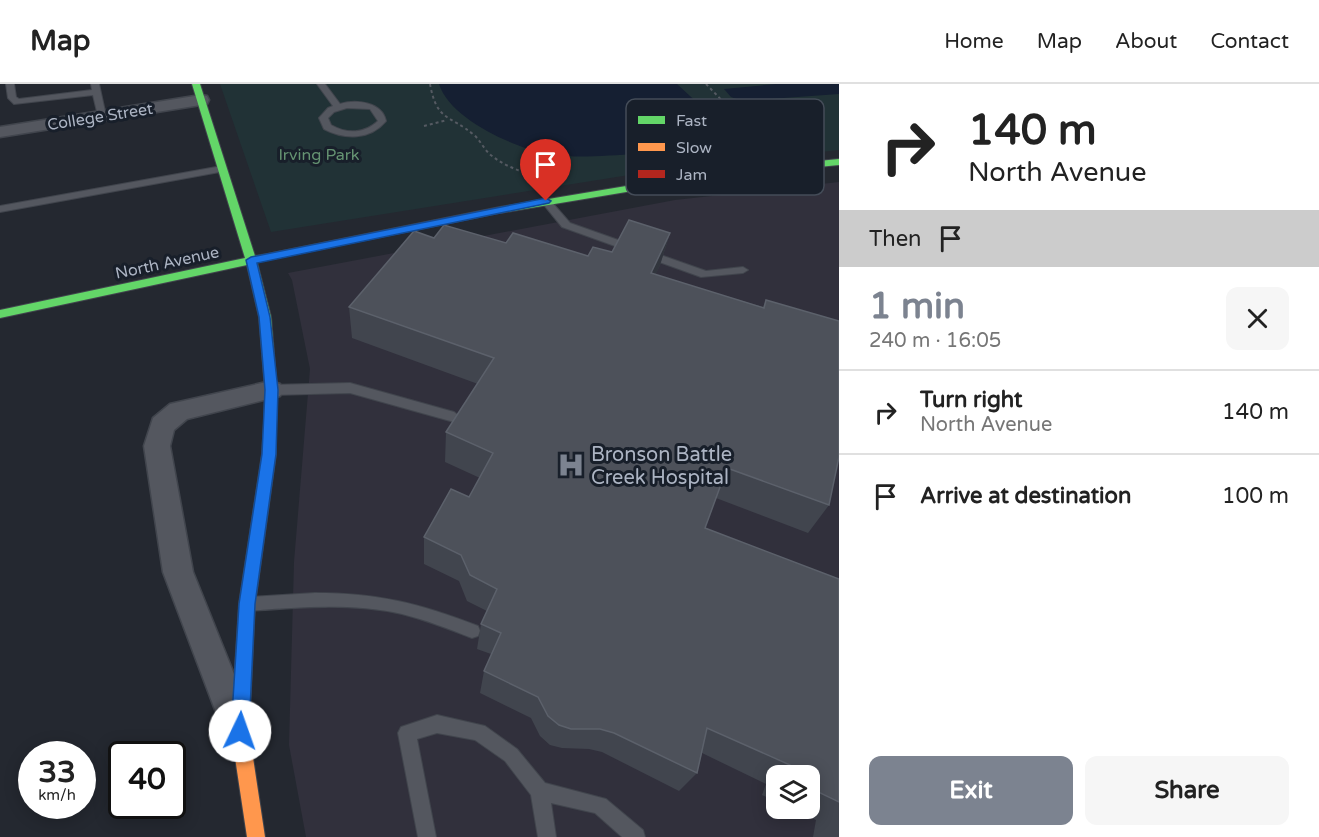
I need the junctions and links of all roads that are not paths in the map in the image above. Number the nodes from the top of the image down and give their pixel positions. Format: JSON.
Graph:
{"nodes":[{"id":1,"x":10,"y":84,"type":"edge"},
{"id":2,"x":321,"y":84,"type":"edge"},
{"id":3,"x":95,"y":88,"type":"edge"},
{"id":4,"x":198,"y":92,"type":"edge"},
{"id":5,"x":338,"y":106,"type":"junction"},
{"id":6,"x":102,"y":116,"type":"junction"},
{"id":7,"x":0,"y":132,"type":"edge"},
{"id":8,"x":839,"y":162,"type":"edge"},
{"id":9,"x":824,"y":163,"type":"edge"},
{"id":10,"x":222,"y":169,"type":"junction"},
{"id":11,"x":626,"y":188,"type":"edge"},
{"id":12,"x":546,"y":201,"type":"junction"},
{"id":13,"x":0,"y":209,"type":"edge"},
{"id":14,"x":251,"y":260,"type":"junction"},
{"id":15,"x":743,"y":270,"type":"dead end"},
{"id":16,"x":0,"y":314,"type":"edge"},
{"id":17,"x":272,"y":390,"type":"junction"},
{"id":18,"x":453,"y":417,"type":"edge"},
{"id":19,"x":247,"y":604,"type":"junction"},
{"id":20,"x":472,"y":631,"type":"dead end"},
{"id":21,"x":240,"y":731,"type":"junction"},
{"id":22,"x":540,"y":791,"type":"junction"},
{"id":23,"x":256,"y":837,"type":"edge"},
{"id":24,"x":427,"y":837,"type":"edge"},
{"id":25,"x":547,"y":837,"type":"edge"},
{"id":26,"x":636,"y":837,"type":"edge"}],
"edges":[{"from":1,"to":3,"type":"lane"},
{"from":2,"to":5,"type":"lane"},
{"from":3,"to":6,"type":"lane"},
{"from":4,"to":6,"type":"street","name":"College Street"},
{"from":4,"to":10,"type":"street"},
{"from":5,"to":5,"type":"lane"},
{"from":6,"to":7,"type":"street","name":"College Street"},
{"from":8,"to":9,"type":"street","name":"North Avenue"},
{"from":10,"to":13,"type":"lane"},
{"from":10,"to":14,"type":"street"},
{"from":11,"to":12,"type":"street","name":"North Avenue"},
{"from":12,"to":14,"type":"street","name":"North Avenue"},
{"from":12,"to":15,"type":"lane"},
{"from":14,"to":16,"type":"street","name":"North Avenue"},
{"from":14,"to":17,"type":"street"},
{"from":17,"to":18,"type":"lane"},
{"from":17,"to":19,"type":"street"},
{"from":17,"to":21,"type":"street"},
{"from":19,"to":20,"type":"lane"},
{"from":19,"to":21,"type":"street"},
{"from":21,"to":23,"type":"street"},
{"from":22,"to":24,"type":"lane"},
{"from":22,"to":25,"type":"lane"},
{"from":22,"to":26,"type":"lane"}]}
